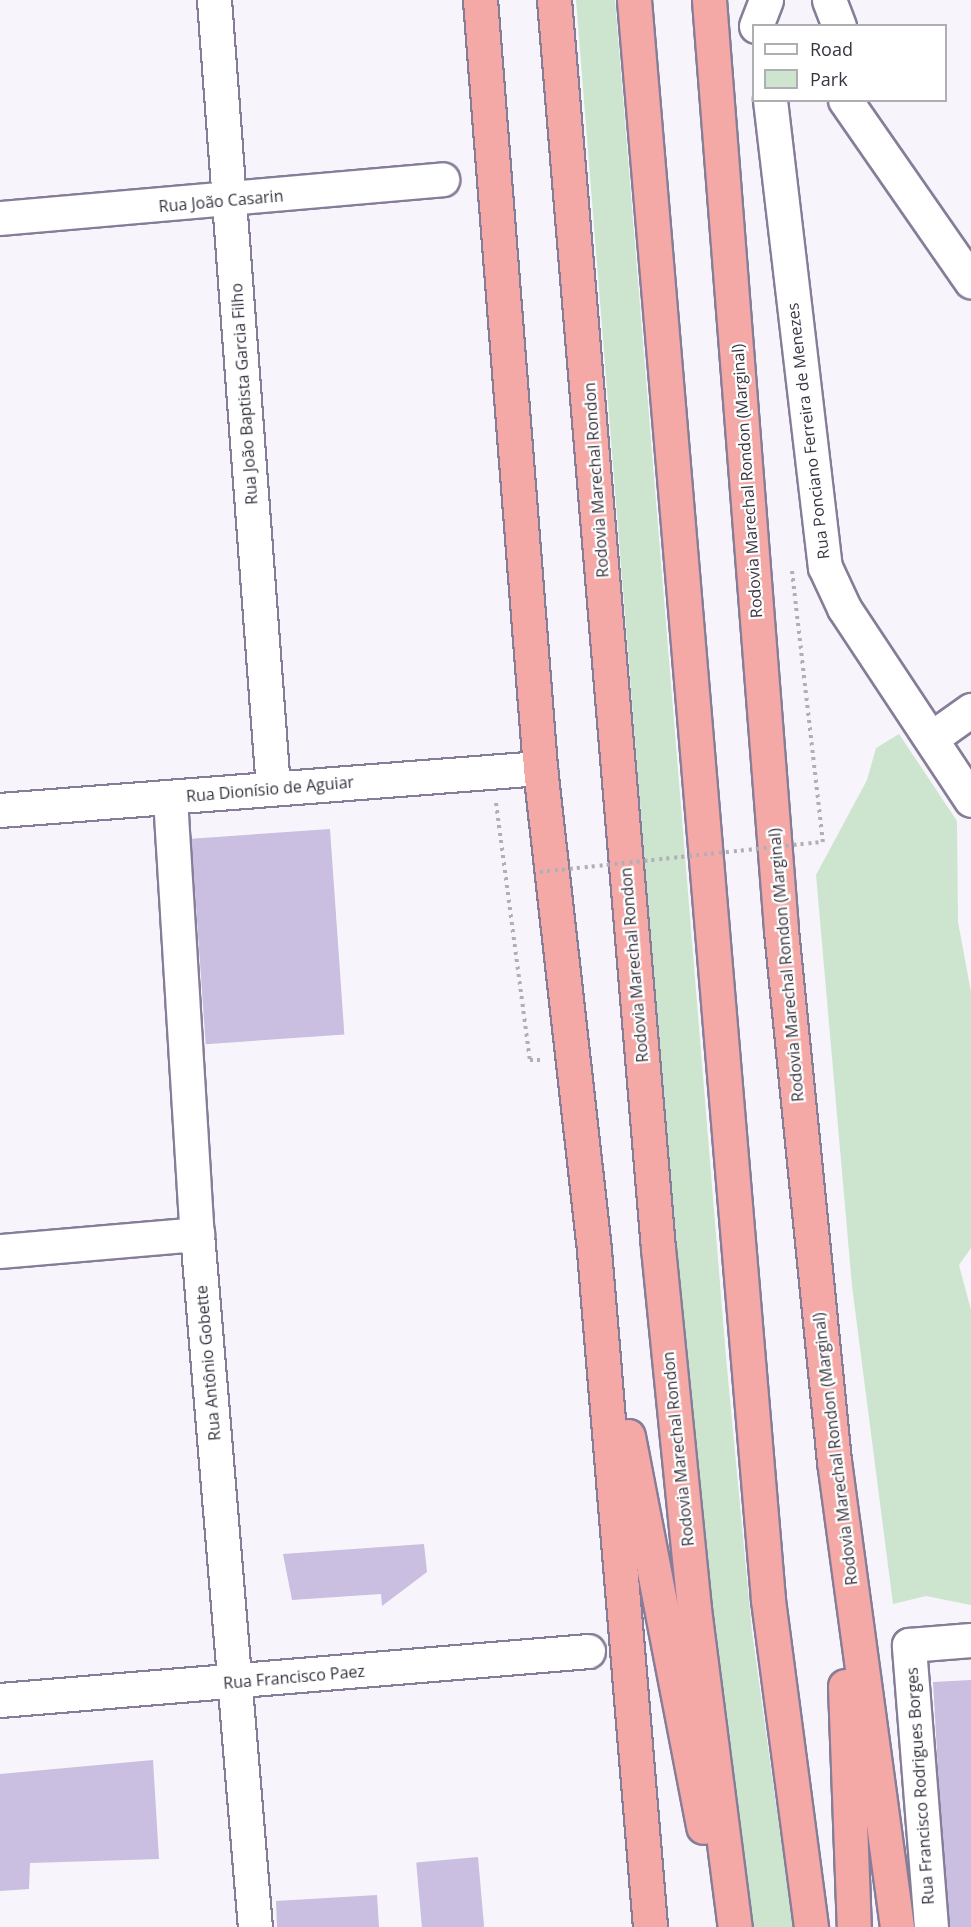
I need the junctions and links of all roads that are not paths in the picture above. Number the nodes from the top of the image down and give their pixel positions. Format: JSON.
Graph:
{"nodes":[{"id":1,"x":214,"y":0,"type":"edge"},
{"id":2,"x":480,"y":0,"type":"edge"},
{"id":3,"x":554,"y":0,"type":"edge"},
{"id":4,"x":634,"y":0,"type":"edge"},
{"id":5,"x":709,"y":0,"type":"edge"},
{"id":6,"x":846,"y":102,"type":"edge"},
{"id":7,"x":777,"y":109,"type":"edge"},
{"id":8,"x":442,"y":179,"type":"dead end"},
{"id":9,"x":230,"y":202,"type":"junction"},
{"id":10,"x":0,"y":218,"type":"edge"},
{"id":11,"x":971,"y":281,"type":"edge"},
{"id":12,"x":971,"y":710,"type":"edge"},
{"id":13,"x":933,"y":737,"type":"junction"},
{"id":14,"x":540,"y":768,"type":"junction"},
{"id":15,"x":273,"y":788,"type":"junction"},
{"id":16,"x":170,"y":798,"type":"junction"},
{"id":17,"x":971,"y":800,"type":"edge"},
{"id":18,"x":0,"y":810,"type":"edge"},
{"id":19,"x":197,"y":1234,"type":"junction"},
{"id":20,"x":0,"y":1251,"type":"edge"},
{"id":21,"x":594,"y":1251,"type":"junction"},
{"id":22,"x":834,"y":1461,"type":"junction"},
{"id":23,"x":971,"y":1640,"type":"edge"},
{"id":24,"x":588,"y":1651,"type":"dead end"},
{"id":25,"x":237,"y":1682,"type":"junction"},
{"id":26,"x":0,"y":1700,"type":"edge"},
{"id":27,"x":255,"y":1927,"type":"edge"},
{"id":28,"x":650,"y":1927,"type":"edge"},
{"id":29,"x":726,"y":1927,"type":"edge"},
{"id":30,"x":735,"y":1927,"type":"edge"},
{"id":31,"x":811,"y":1927,"type":"edge"},
{"id":32,"x":854,"y":1927,"type":"edge"},
{"id":33,"x":897,"y":1927,"type":"edge"},
{"id":34,"x":931,"y":1927,"type":"edge"}],
"edges":[{"from":1,"to":9,"type":"street","name":"Rua João Baptista Garcia Filho"},
{"from":2,"to":14,"type":"highway"},
{"from":3,"to":30,"type":"highway","name":"Rodovia Marechal Rondon"},
{"from":4,"to":31,"type":"highway"},
{"from":5,"to":22,"type":"highway","name":"Rodovia Marechal Rondon (Marginal)"},
{"from":6,"to":11,"type":"street"},
{"from":7,"to":13,"type":"street","name":"Rua Ponciano Ferreira de Menezes"},
{"from":8,"to":9,"type":"street","name":"Rua João Casarin"},
{"from":9,"to":10,"type":"street","name":"Rua João Casarin"},
{"from":9,"to":15,"type":"street","name":"Rua João Baptista Garcia Filho"},
{"from":12,"to":13,"type":"street"},
{"from":13,"to":17,"type":"street","name":"Rua Ponciano Ferreira de Menezes"},
{"from":14,"to":15,"type":"street","name":"Rua Dionísio de Aguiar"},
{"from":14,"to":21,"type":"highway"},
{"from":15,"to":16,"type":"street","name":"Rua Dionísio de Aguiar"},
{"from":16,"to":18,"type":"street","name":"Rua Dionísio de Aguiar"},
{"from":16,"to":19,"type":"street","name":"Rua Antônio Gobette"},
{"from":19,"to":20,"type":"street"},
{"from":19,"to":25,"type":"street","name":"Rua Antônio Gobette"},
{"from":21,"to":28,"type":"highway"},
{"from":21,"to":29,"type":"highway"},
{"from":22,"to":32,"type":"highway"},
{"from":22,"to":33,"type":"highway","name":"Rodovia Marechal Rondon (Marginal)"},
{"from":23,"to":34,"type":"street","name":"Rua Francisco Rodrigues Borges"},
{"from":24,"to":25,"type":"street","name":"Rua Francisco Paez"},
{"from":25,"to":26,"type":"street","name":"Rua Francisco Paez"},
{"from":25,"to":27,"type":"street","name":"Rua Antônio Gobette"}]}
